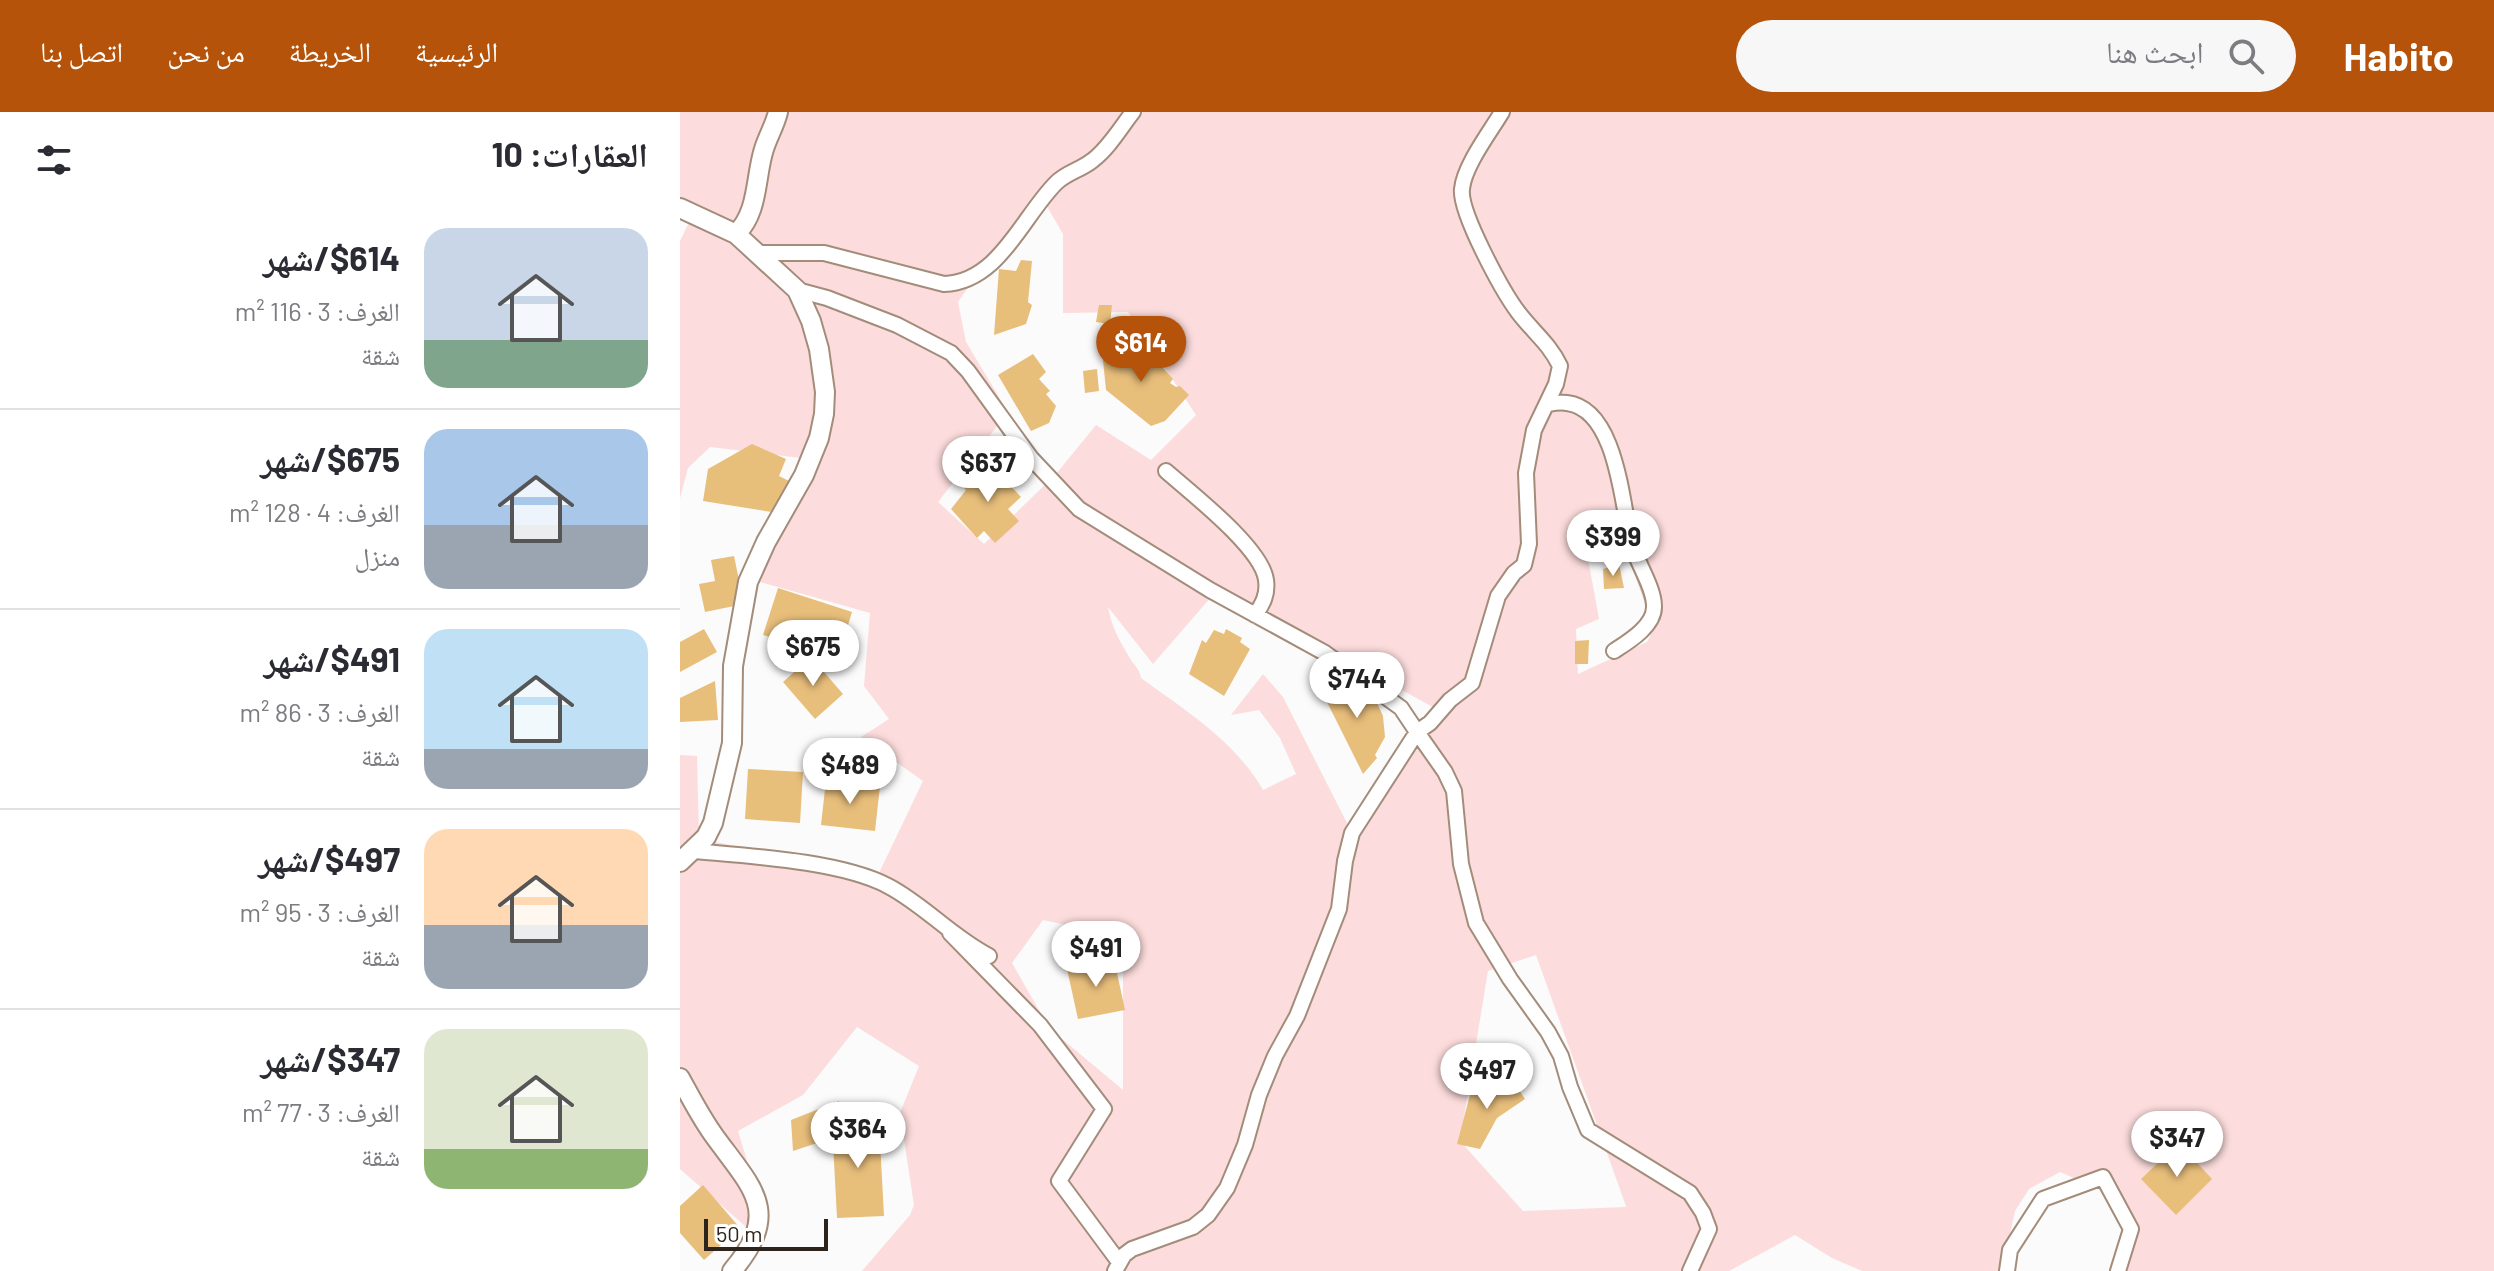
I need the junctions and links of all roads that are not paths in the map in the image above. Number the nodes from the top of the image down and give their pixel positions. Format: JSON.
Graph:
{"nodes":[{"id":1,"x":778,"y":112,"type":"edge"},
{"id":2,"x":1133,"y":112,"type":"edge"},
{"id":3,"x":1502,"y":112,"type":"edge"},
{"id":4,"x":680,"y":208,"type":"edge"},
{"id":5,"x":736,"y":234,"type":"junction"},
{"id":6,"x":759,"y":253,"type":"junction"},
{"id":7,"x":797,"y":290,"type":"junction"},
{"id":8,"x":1548,"y":404,"type":"junction"},
{"id":9,"x":1166,"y":471,"type":"dead end"},
{"id":10,"x":1255,"y":615,"type":"junction"},
{"id":11,"x":1614,"y":651,"type":"dead end"},
{"id":12,"x":1417,"y":732,"type":"junction"},
{"id":13,"x":687,"y":857,"type":"edge"},
{"id":14,"x":950,"y":933,"type":"junction"},
{"id":15,"x":989,"y":956,"type":"dead end"},
{"id":16,"x":680,"y":1078,"type":"edge"},
{"id":17,"x":1117,"y":1267,"type":"edge"},
{"id":18,"x":732,"y":1271,"type":"edge"},
{"id":19,"x":1690,"y":1271,"type":"edge"},
{"id":20,"x":2007,"y":1271,"type":"edge"},
{"id":21,"x":2118,"y":1271,"type":"edge"}],
"edges":[{"from":1,"to":5,"type":"street"},
{"from":2,"to":6,"type":"street"},
{"from":3,"to":8,"type":"street"},
{"from":4,"to":5,"type":"street"},
{"from":5,"to":6,"type":"street"},
{"from":6,"to":7,"type":"street"},
{"from":7,"to":10,"type":"street"},
{"from":7,"to":13,"type":"street"},
{"from":8,"to":11,"type":"street"},
{"from":8,"to":12,"type":"street"},
{"from":9,"to":10,"type":"street"},
{"from":10,"to":12,"type":"street"},
{"from":12,"to":17,"type":"street"},
{"from":12,"to":19,"type":"street"},
{"from":13,"to":14,"type":"street"},
{"from":14,"to":15,"type":"street"},
{"from":14,"to":17,"type":"street"},
{"from":16,"to":18,"type":"street"},
{"from":20,"to":21,"type":"street"}]}
